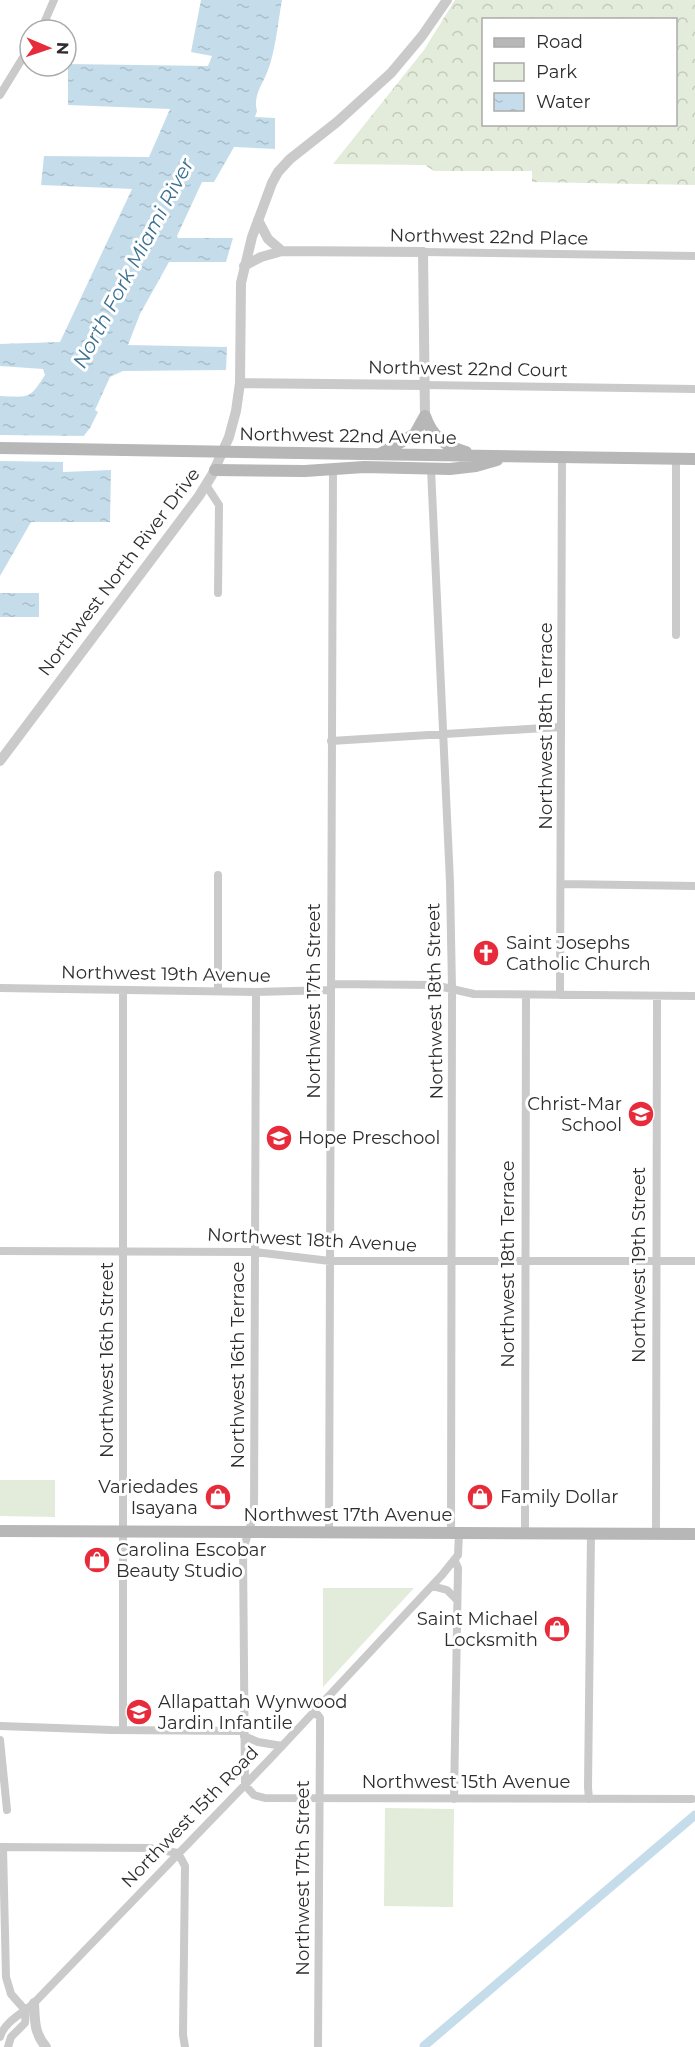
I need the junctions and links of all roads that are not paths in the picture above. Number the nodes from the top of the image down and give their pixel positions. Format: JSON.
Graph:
{"nodes":[{"id":1,"x":54,"y":0,"type":"edge"},
{"id":2,"x":447,"y":0,"type":"edge"},
{"id":3,"x":46,"y":18,"type":"edge"},
{"id":4,"x":18,"y":66,"type":"edge"},
{"id":5,"x":0,"y":95,"type":"edge"},
{"id":6,"x":258,"y":220,"type":"junction"},
{"id":7,"x":282,"y":251,"type":"junction"},
{"id":8,"x":423,"y":252,"type":"junction"},
{"id":9,"x":695,"y":256,"type":"edge"},
{"id":10,"x":244,"y":266,"type":"junction"},
{"id":11,"x":240,"y":383,"type":"junction"},
{"id":12,"x":424,"y":385,"type":"junction"},
{"id":13,"x":695,"y":389,"type":"edge"},
{"id":14,"x":425,"y":416,"type":"junction"},
{"id":15,"x":0,"y":448,"type":"edge"},
{"id":16,"x":380,"y":454,"type":"junction"},
{"id":17,"x":478,"y":456,"type":"junction"},
{"id":18,"x":507,"y":457,"type":"junction"},
{"id":19,"x":562,"y":458,"type":"junction"},
{"id":20,"x":676,"y":459,"type":"junction"},
{"id":21,"x":695,"y":459,"type":"edge"},
{"id":22,"x":333,"y":469,"type":"junction"},
{"id":23,"x":430,"y":469,"type":"junction"},
{"id":24,"x":215,"y":470,"type":"junction"},
{"id":25,"x":207,"y":485,"type":"junction"},
{"id":26,"x":218,"y":594,"type":"dead end"},
{"id":27,"x":676,"y":635,"type":"dead end"},
{"id":28,"x":561,"y":727,"type":"junction"},
{"id":29,"x":442,"y":735,"type":"junction"},
{"id":30,"x":331,"y":741,"type":"junction"},
{"id":31,"x":0,"y":761,"type":"edge"},
{"id":32,"x":218,"y":875,"type":"dead end"},
{"id":33,"x":562,"y":884,"type":"junction"},
{"id":34,"x":695,"y":886,"type":"edge"},
{"id":35,"x":331,"y":987,"type":"junction"},
{"id":36,"x":0,"y":988,"type":"edge"},
{"id":37,"x":452,"y":989,"type":"junction"},
{"id":38,"x":123,"y":990,"type":"junction"},
{"id":39,"x":218,"y":991,"type":"junction"},
{"id":40,"x":256,"y":992,"type":"junction"},
{"id":41,"x":526,"y":995,"type":"junction"},
{"id":42,"x":560,"y":995,"type":"junction"},
{"id":43,"x":657,"y":996,"type":"junction"},
{"id":44,"x":695,"y":996,"type":"edge"},
{"id":45,"x":0,"y":1251,"type":"edge"},
{"id":46,"x":123,"y":1252,"type":"junction"},
{"id":47,"x":255,"y":1252,"type":"junction"},
{"id":48,"x":524,"y":1260,"type":"junction"},
{"id":49,"x":655,"y":1260,"type":"junction"},
{"id":50,"x":453,"y":1261,"type":"junction"},
{"id":51,"x":695,"y":1261,"type":"edge"},
{"id":52,"x":330,"y":1262,"type":"junction"},
{"id":53,"x":0,"y":1531,"type":"edge"},
{"id":54,"x":123,"y":1531,"type":"junction"},
{"id":55,"x":249,"y":1533,"type":"junction"},
{"id":56,"x":329,"y":1533,"type":"junction"},
{"id":57,"x":455,"y":1533,"type":"junction"},
{"id":58,"x":525,"y":1533,"type":"junction"},
{"id":59,"x":591,"y":1534,"type":"junction"},
{"id":60,"x":656,"y":1534,"type":"junction"},
{"id":61,"x":695,"y":1534,"type":"edge"},
{"id":62,"x":454,"y":1561,"type":"junction"},
{"id":63,"x":432,"y":1587,"type":"junction"},
{"id":64,"x":456,"y":1600,"type":"junction"},
{"id":65,"x":315,"y":1711,"type":"junction"},
{"id":66,"x":0,"y":1726,"type":"edge"},
{"id":67,"x":123,"y":1730,"type":"junction"},
{"id":68,"x":244,"y":1734,"type":"junction"},
{"id":69,"x":0,"y":1740,"type":"edge"},
{"id":70,"x":282,"y":1746,"type":"junction"},
{"id":71,"x":245,"y":1785,"type":"junction"},
{"id":72,"x":320,"y":1798,"type":"junction"},
{"id":73,"x":454,"y":1799,"type":"junction"},
{"id":74,"x":589,"y":1799,"type":"junction"},
{"id":75,"x":692,"y":1799,"type":"dead end"},
{"id":76,"x":7,"y":1810,"type":"dead end"},
{"id":77,"x":1,"y":1847,"type":"edge"},
{"id":78,"x":178,"y":1853,"type":"junction"},
{"id":79,"x":30,"y":2007,"type":"junction"},
{"id":80,"x":0,"y":2037,"type":"edge"},
{"id":81,"x":8,"y":2047,"type":"edge"},
{"id":82,"x":46,"y":2047,"type":"edge"},
{"id":83,"x":185,"y":2047,"type":"edge"},
{"id":84,"x":318,"y":2047,"type":"edge"}],
"edges":[{"from":1,"to":3,"type":"street"},
{"from":2,"to":6,"type":"street","name":"Northwest North River Drive"},
{"from":4,"to":5,"type":"street"},
{"from":6,"to":7,"type":"street"},
{"from":6,"to":10,"type":"street","name":"Northwest North River Drive"},
{"from":7,"to":8,"type":"street","name":"Northwest 22nd Place"},
{"from":7,"to":10,"type":"street","name":"Northwest 22nd Place"},
{"from":8,"to":9,"type":"street","name":"Northwest 22nd Place"},
{"from":8,"to":12,"type":"street"},
{"from":10,"to":11,"type":"street","name":"Northwest North River Drive"},
{"from":11,"to":12,"type":"street","name":"Northwest 22nd Court"},
{"from":11,"to":24,"type":"street","name":"Northwest North River Drive"},
{"from":12,"to":13,"type":"street","name":"Northwest 22nd Court"},
{"from":12,"to":14,"type":"street"},
{"from":14,"to":16,"type":"main road"},
{"from":14,"to":17,"type":"main road"},
{"from":15,"to":16,"type":"main road","name":"Northwest 22nd Avenue","bridge":true},
{"from":16,"to":17,"type":"main road","name":"Northwest 22nd Avenue"},
{"from":17,"to":18,"type":"main road","name":"Northwest 22nd Avenue"},
{"from":18,"to":19,"type":"main road","name":"Northwest 22nd Avenue"},
{"from":18,"to":23,"type":"main road"},
{"from":19,"to":20,"type":"main road","name":"Northwest 22nd Avenue"},
{"from":19,"to":28,"type":"street","name":"Northwest 18th Terrace"},
{"from":20,"to":21,"type":"main road","name":"Northwest 22nd Avenue"},
{"from":20,"to":27,"type":"street"},
{"from":22,"to":23,"type":"main road"},
{"from":22,"to":24,"type":"main road"},
{"from":22,"to":30,"type":"street","name":"Northwest 17th Street"},
{"from":23,"to":29,"type":"street","name":"Northwest 18th Street"},
{"from":24,"to":25,"type":"street","name":"Northwest North River Drive"},
{"from":25,"to":26,"type":"street"},
{"from":25,"to":31,"type":"street","name":"Northwest North River Drive"},
{"from":28,"to":29,"type":"street"},
{"from":28,"to":33,"type":"street","name":"Northwest 18th Terrace"},
{"from":29,"to":30,"type":"street"},
{"from":29,"to":37,"type":"street","name":"Northwest 18th Street"},
{"from":30,"to":35,"type":"street","name":"Northwest 17th Street"},
{"from":32,"to":39,"type":"street"},
{"from":33,"to":34,"type":"street"},
{"from":33,"to":42,"type":"street","name":"Northwest 18th Terrace"},
{"from":35,"to":37,"type":"street","name":"Northwest 19th Avenue"},
{"from":35,"to":40,"type":"street","name":"Northwest 19th Avenue"},
{"from":35,"to":52,"type":"street","name":"Northwest 17th Street"},
{"from":36,"to":38,"type":"street","name":"Northwest 19th Avenue"},
{"from":37,"to":41,"type":"street","name":"Northwest 19th Avenue"},
{"from":37,"to":50,"type":"street","name":"Northwest 18th Street"},
{"from":38,"to":39,"type":"street","name":"Northwest 19th Avenue"},
{"from":38,"to":46,"type":"street","name":"Northwest 16th Street"},
{"from":39,"to":40,"type":"street","name":"Northwest 19th Avenue"},
{"from":40,"to":47,"type":"street","name":"Northwest 16th Terrace"},
{"from":41,"to":42,"type":"street","name":"Northwest 19th Avenue"},
{"from":41,"to":48,"type":"street","name":"Northwest 18th Terrace"},
{"from":42,"to":43,"type":"street","name":"Northwest 19th Avenue"},
{"from":43,"to":44,"type":"street","name":"Northwest 19th Avenue"},
{"from":43,"to":49,"type":"street","name":"Northwest 19th Street"},
{"from":45,"to":46,"type":"street","name":"Northwest 18th Avenue"},
{"from":46,"to":47,"type":"street","name":"Northwest 18th Avenue"},
{"from":46,"to":54,"type":"street","name":"Northwest 16th Street"},
{"from":47,"to":52,"type":"street","name":"Northwest 18th Avenue"},
{"from":47,"to":55,"type":"street","name":"Northwest 16th Terrace"},
{"from":48,"to":49,"type":"street","name":"Northwest 18th Avenue"},
{"from":48,"to":50,"type":"street","name":"Northwest 18th Avenue"},
{"from":48,"to":58,"type":"street","name":"Northwest 18th Terrace"},
{"from":49,"to":51,"type":"street","name":"Northwest 18th Avenue"},
{"from":49,"to":60,"type":"street","name":"Northwest 19th Street"},
{"from":50,"to":52,"type":"street","name":"Northwest 18th Avenue"},
{"from":50,"to":57,"type":"street","name":"Northwest 18th Street"},
{"from":52,"to":56,"type":"street","name":"Northwest 17th Street"},
{"from":53,"to":54,"type":"main road","name":"Northwest 17th Avenue"},
{"from":54,"to":55,"type":"main road","name":"Northwest 17th Avenue"},
{"from":54,"to":67,"type":"street","name":"Northwest 16th Street"},
{"from":55,"to":56,"type":"main road","name":"Northwest 17th Avenue"},
{"from":55,"to":68,"type":"street","name":"Northwest 16th Terrace"},
{"from":56,"to":57,"type":"main road","name":"Northwest 17th Avenue"},
{"from":57,"to":58,"type":"main road","name":"Northwest 17th Avenue"},
{"from":57,"to":62,"type":"street"},
{"from":58,"to":59,"type":"main road","name":"Northwest 17th Avenue"},
{"from":59,"to":60,"type":"main road","name":"Northwest 17th Avenue"},
{"from":59,"to":74,"type":"street"},
{"from":60,"to":61,"type":"main road","name":"Northwest 17th Avenue"},
{"from":62,"to":63,"type":"street","name":"Northwest 15th Road"},
{"from":62,"to":64,"type":"street"},
{"from":63,"to":64,"type":"street"},
{"from":63,"to":65,"type":"street","name":"Northwest 15th Road"},
{"from":64,"to":73,"type":"street"},
{"from":65,"to":70,"type":"street","name":"Northwest 15th Road"},
{"from":65,"to":72,"type":"street","name":"Northwest 17th Street"},
{"from":66,"to":67,"type":"street"},
{"from":67,"to":68,"type":"street"},
{"from":68,"to":70,"type":"street"},
{"from":68,"to":71,"type":"street","name":"Northwest 16th Terrace"},
{"from":69,"to":76,"type":"street"},
{"from":70,"to":71,"type":"street","name":"Northwest 15th Road"},
{"from":71,"to":72,"type":"street","name":"Northwest 15th Avenue"},
{"from":71,"to":78,"type":"street","name":"Northwest 15th Road"},
{"from":72,"to":73,"type":"street","name":"Northwest 15th Avenue"},
{"from":72,"to":84,"type":"street","name":"Northwest 17th Street"},
{"from":73,"to":74,"type":"street","name":"Northwest 15th Avenue"},
{"from":74,"to":75,"type":"street","name":"Northwest 15th Avenue"},
{"from":77,"to":78,"type":"street"},
{"from":77,"to":79,"type":"street"},
{"from":78,"to":79,"type":"street","name":"Northwest 15th Road"},
{"from":78,"to":83,"type":"street"},
{"from":79,"to":80,"type":"street","name":"Northwest 15th Road"},
{"from":79,"to":81,"type":"street","name":"Northwest 15th Road"},
{"from":79,"to":82,"type":"street"}]}
